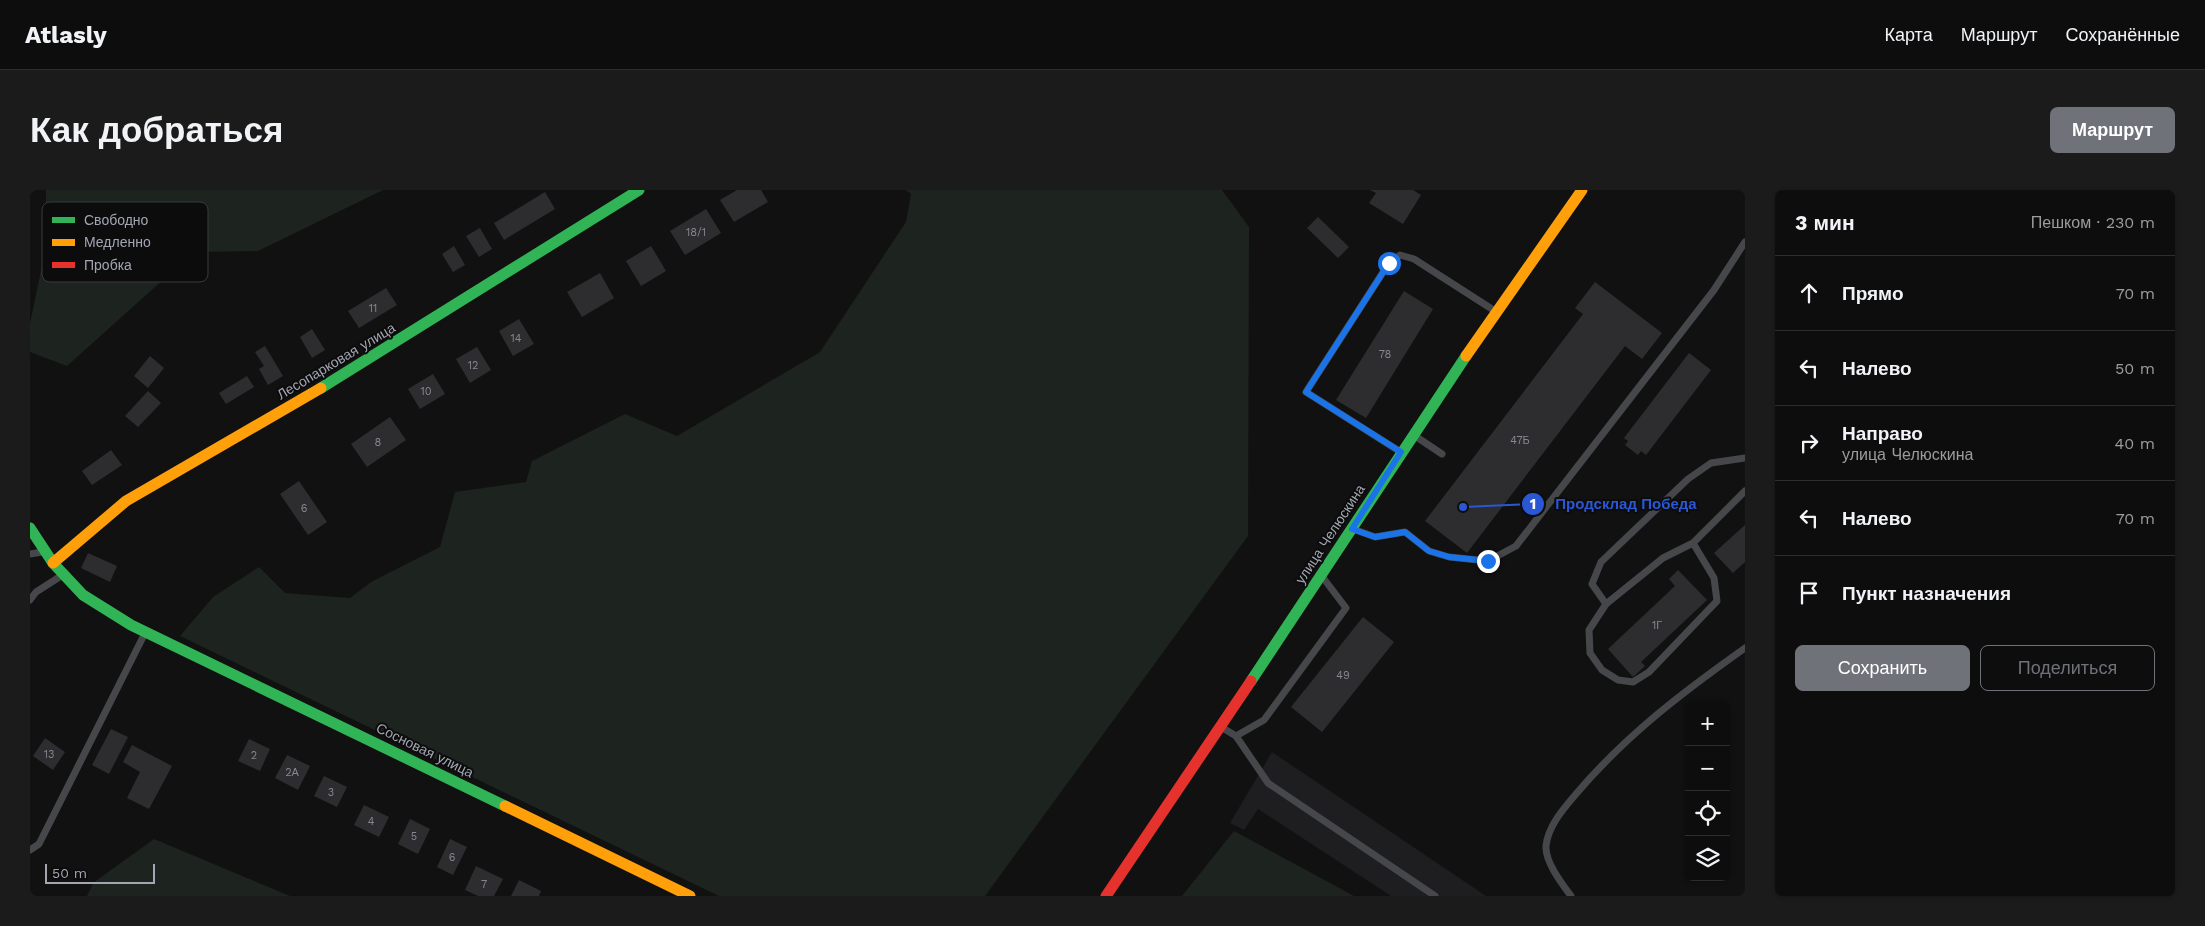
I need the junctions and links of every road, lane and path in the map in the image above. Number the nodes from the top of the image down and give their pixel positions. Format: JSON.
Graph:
{"nodes":[{"id":1,"x":639,"y":190,"type":"edge"},
{"id":2,"x":1582,"y":190,"type":"edge"},
{"id":3,"x":1745,"y":242,"type":"edge"},
{"id":4,"x":1496,"y":312,"type":"junction"},
{"id":5,"x":1413,"y":434,"type":"junction"},
{"id":6,"x":1401,"y":452,"type":"junction"},
{"id":7,"x":1442,"y":454,"type":"dead end"},
{"id":8,"x":1745,"y":458,"type":"edge"},
{"id":9,"x":1745,"y":491,"type":"edge"},
{"id":10,"x":30,"y":528,"type":"edge"},
{"id":11,"x":1352,"y":529,"type":"junction"},
{"id":12,"x":1693,"y":543,"type":"junction"},
{"id":13,"x":45,"y":552,"type":"junction"},
{"id":14,"x":30,"y":554,"type":"edge"},
{"id":15,"x":53,"y":563,"type":"junction"},
{"id":16,"x":64,"y":575,"type":"junction"},
{"id":17,"x":1321,"y":575,"type":"junction"},
{"id":18,"x":30,"y":600,"type":"edge"},
{"id":19,"x":1606,"y":604,"type":"junction"},
{"id":20,"x":146,"y":631,"type":"junction"},
{"id":21,"x":1745,"y":648,"type":"edge"},
{"id":22,"x":1220,"y":727,"type":"junction"},
{"id":23,"x":1236,"y":736,"type":"junction"},
{"id":24,"x":30,"y":850,"type":"edge"},
{"id":25,"x":690,"y":896,"type":"edge"},
{"id":26,"x":1106,"y":896,"type":"edge"},
{"id":27,"x":1436,"y":896,"type":"edge"},
{"id":28,"x":1571,"y":896,"type":"edge"}],
"edges":[{"from":1,"to":15,"type":"street","name":"Лесопарковая улица"},
{"from":2,"to":4,"type":"street","name":"улица Челюскина"},
{"from":3,"to":11,"type":"lane"},
{"from":4,"to":5,"type":"street","name":"улица Челюскина"},
{"from":4,"to":6,"type":"lane"},
{"from":5,"to":6,"type":"street","name":"улица Челюскина"},
{"from":5,"to":7,"type":"lane"},
{"from":6,"to":11,"type":"street","name":"улица Челюскина"},
{"from":8,"to":19,"type":"lane"},
{"from":9,"to":12,"type":"lane"},
{"from":10,"to":13,"type":"street","name":"Сосновая улица"},
{"from":11,"to":17,"type":"street","name":"улица Челюскина"},
{"from":12,"to":19,"type":"lane"},
{"from":12,"to":19,"type":"lane"},
{"from":13,"to":14,"type":"lane"},
{"from":13,"to":15,"type":"street","name":"Сосновая улица"},
{"from":15,"to":16,"type":"street","name":"Сосновая улица"},
{"from":16,"to":18,"type":"lane"},
{"from":16,"to":20,"type":"street","name":"Сосновая улица"},
{"from":17,"to":22,"type":"street","name":"улица Челюскина"},
{"from":17,"to":23,"type":"lane"},
{"from":20,"to":24,"type":"lane"},
{"from":20,"to":25,"type":"street","name":"Сосновая улица"},
{"from":21,"to":28,"type":"lane"},
{"from":22,"to":23,"type":"lane"},
{"from":22,"to":26,"type":"street","name":"улица Челюскина"},
{"from":23,"to":27,"type":"lane"}]}
